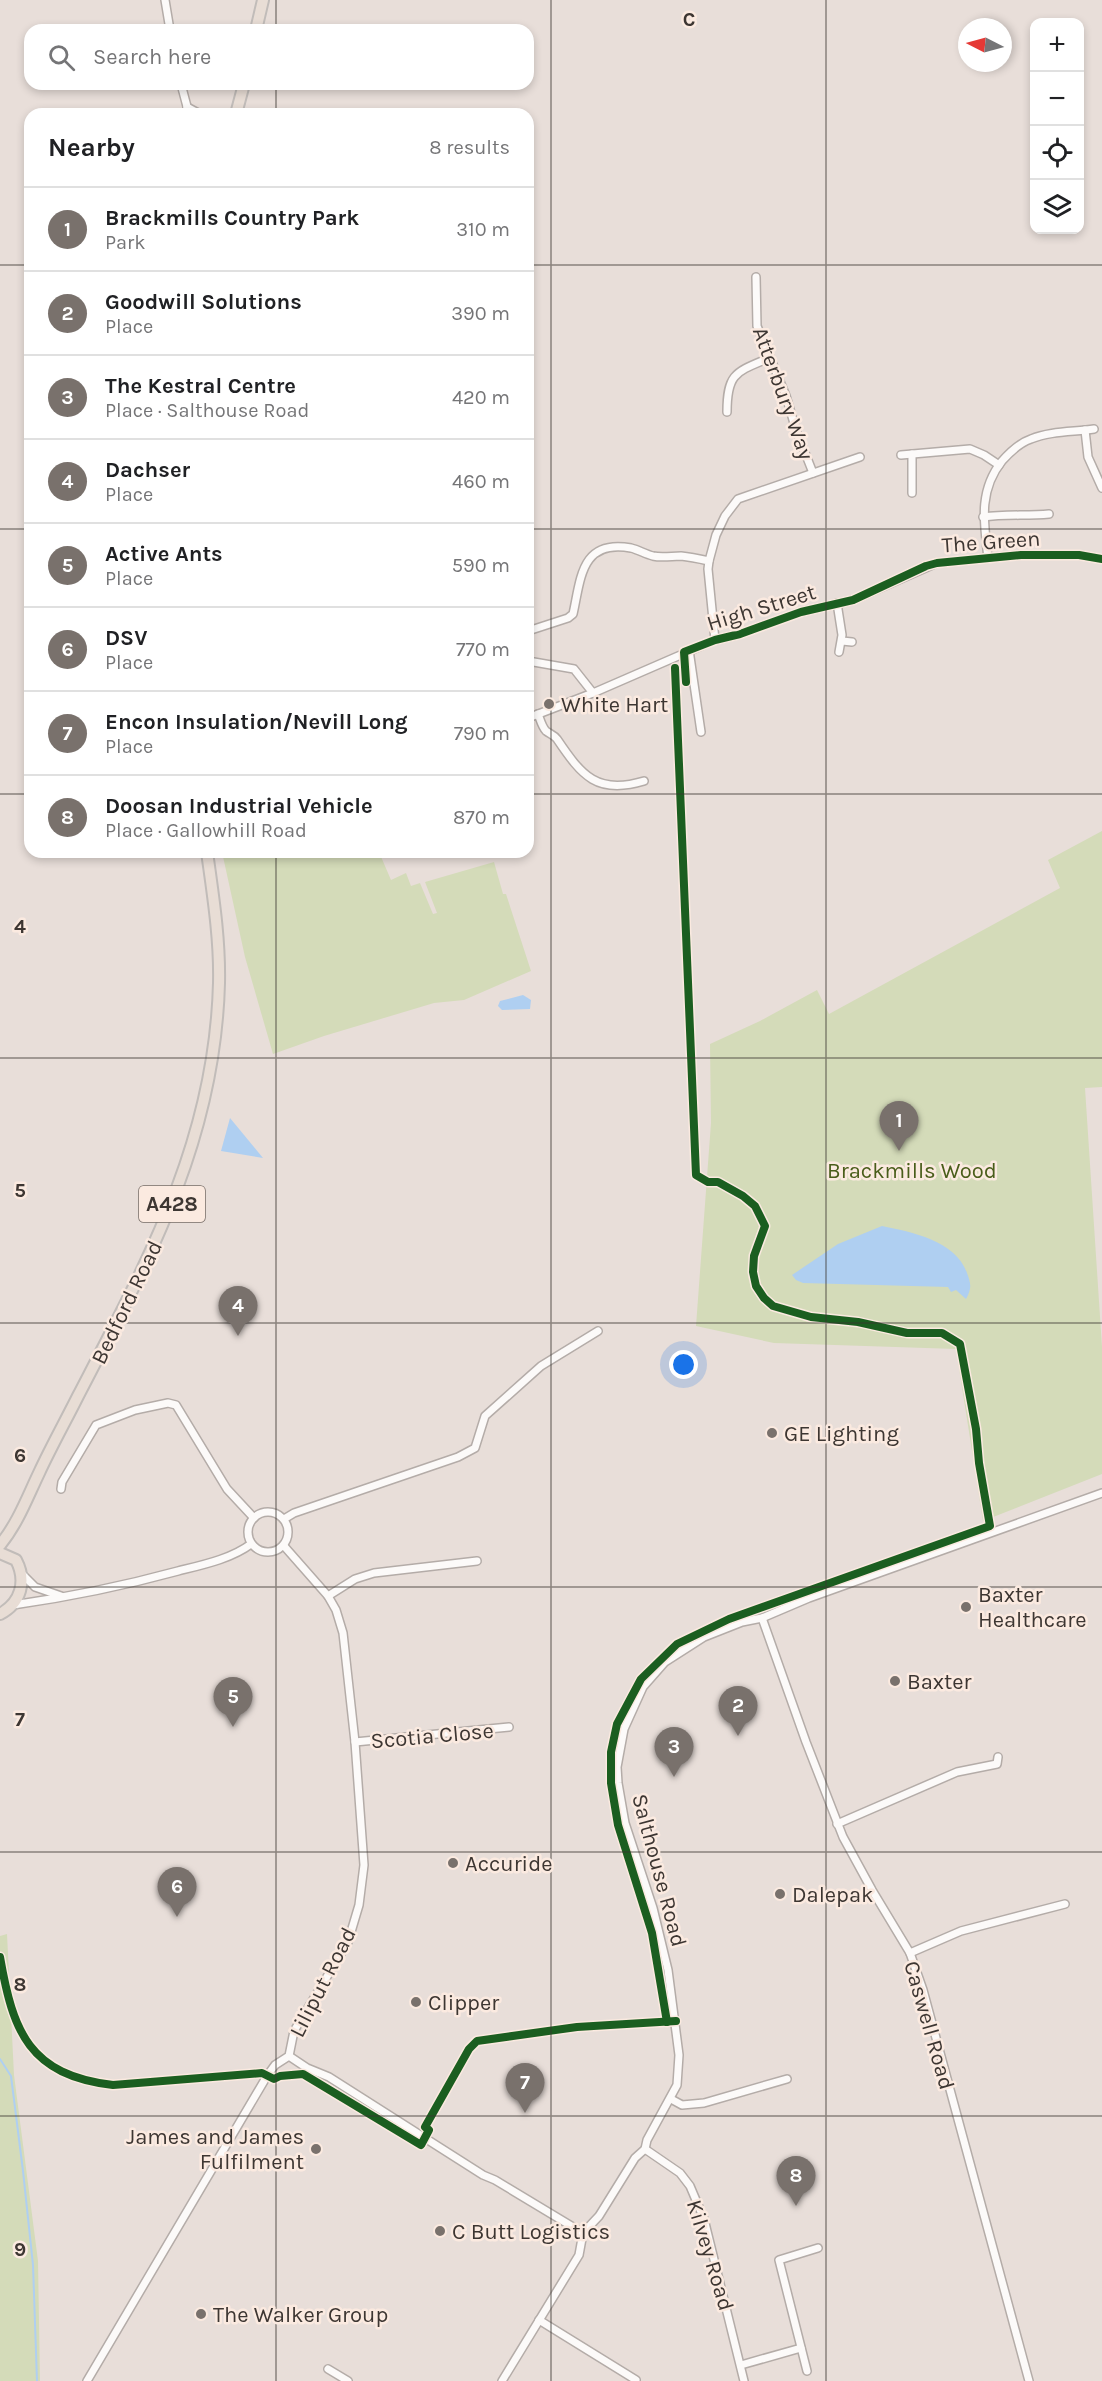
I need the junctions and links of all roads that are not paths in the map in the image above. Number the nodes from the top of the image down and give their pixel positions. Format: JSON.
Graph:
{"nodes":[{"id":1,"x":165,"y":0,"type":"edge"},
{"id":2,"x":263,"y":0,"type":"edge"},
{"id":3,"x":169,"y":24,"type":"edge"},
{"id":4,"x":257,"y":24,"type":"edge"},
{"id":5,"x":183,"y":90,"type":"edge"},
{"id":6,"x":242,"y":90,"type":"edge"},
{"id":7,"x":187,"y":108,"type":"edge"},
{"id":8,"x":238,"y":108,"type":"edge"},
{"id":9,"x":756,"y":277,"type":"dead end"},
{"id":10,"x":770,"y":358,"type":"junction"},
{"id":11,"x":727,"y":412,"type":"dead end"},
{"id":12,"x":1094,"y":429,"type":"dead end"},
{"id":13,"x":1085,"y":430,"type":"junction"},
{"id":14,"x":912,"y":454,"type":"junction"},
{"id":15,"x":901,"y":455,"type":"dead end"},
{"id":16,"x":860,"y":457,"type":"dead end"},
{"id":17,"x":999,"y":465,"type":"junction"},
{"id":18,"x":813,"y":473,"type":"junction"},
{"id":19,"x":1102,"y":488,"type":"edge"},
{"id":20,"x":912,"y":493,"type":"dead end"},
{"id":21,"x":1049,"y":514,"type":"dead end"},
{"id":22,"x":983,"y":517,"type":"junction"},
{"id":23,"x":988,"y":558,"type":"junction"},
{"id":24,"x":1102,"y":559,"type":"edge"},
{"id":25,"x":709,"y":561,"type":"junction"},
{"id":26,"x":853,"y":600,"type":"joint"},
{"id":27,"x":837,"y":603,"type":"junction"},
{"id":28,"x":534,"y":629,"type":"edge"},
{"id":29,"x":715,"y":640,"type":"junction"},
{"id":30,"x":842,"y":641,"type":"junction"},
{"id":31,"x":852,"y":642,"type":"dead end"},
{"id":32,"x":689,"y":650,"type":"junction"},
{"id":33,"x":839,"y":652,"type":"dead end"},
{"id":34,"x":534,"y":663,"type":"edge"},
{"id":35,"x":593,"y":693,"type":"junction"},
{"id":36,"x":538,"y":714,"type":"junction"},
{"id":37,"x":534,"y":716,"type":"edge"},
{"id":38,"x":701,"y":732,"type":"dead end"},
{"id":39,"x":644,"y":781,"type":"dead end"},
{"id":40,"x":208,"y":858,"type":"edge"},
{"id":41,"x":597,"y":1331,"type":"dead end"},
{"id":42,"x":61,"y":1489,"type":"dead end"},
{"id":43,"x":1102,"y":1493,"type":"edge"},
{"id":44,"x":254,"y":1518,"type":"junction"},
{"id":45,"x":285,"y":1520,"type":"junction"},
{"id":46,"x":14,"y":1526,"type":"junction"},
{"id":47,"x":251,"y":1544,"type":"junction"},
{"id":48,"x":0,"y":1545,"type":"edge"},
{"id":49,"x":284,"y":1546,"type":"junction"},
{"id":50,"x":0,"y":1553,"type":"edge"},
{"id":51,"x":16,"y":1560,"type":"junction"},
{"id":52,"x":477,"y":1561,"type":"dead end"},
{"id":53,"x":21,"y":1574,"type":"junction"},
{"id":54,"x":63,"y":1596,"type":"junction"},
{"id":55,"x":328,"y":1596,"type":"junction"},
{"id":56,"x":13,"y":1605,"type":"junction"},
{"id":57,"x":0,"y":1614,"type":"edge"},
{"id":58,"x":762,"y":1618,"type":"junction"},
{"id":59,"x":509,"y":1728,"type":"dead end"},
{"id":60,"x":355,"y":1742,"type":"junction"},
{"id":61,"x":998,"y":1757,"type":"dead end"},
{"id":62,"x":837,"y":1824,"type":"junction"},
{"id":63,"x":1065,"y":1904,"type":"dead end"},
{"id":64,"x":910,"y":1953,"type":"junction"},
{"id":65,"x":289,"y":2056,"type":"junction"},
{"id":66,"x":787,"y":2079,"type":"dead end"},
{"id":67,"x":671,"y":2099,"type":"junction"},
{"id":68,"x":645,"y":2150,"type":"junction"},
{"id":69,"x":583,"y":2234,"type":"junction"},
{"id":70,"x":818,"y":2248,"type":"dead end"},
{"id":71,"x":539,"y":2320,"type":"junction"},
{"id":72,"x":801,"y":2348,"type":"junction"},
{"id":73,"x":741,"y":2365,"type":"junction"},
{"id":74,"x":328,"y":2369,"type":"dead end"},
{"id":75,"x":807,"y":2371,"type":"dead end"},
{"id":76,"x":636,"y":2380,"type":"edge"},
{"id":77,"x":87,"y":2381,"type":"edge"},
{"id":78,"x":348,"y":2381,"type":"edge"},
{"id":79,"x":502,"y":2381,"type":"edge"},
{"id":80,"x":744,"y":2381,"type":"edge"},
{"id":81,"x":1029,"y":2381,"type":"edge"}],
"edges":[{"from":1,"to":3,"type":"street"},
{"from":2,"to":4,"type":"highway"},
{"from":5,"to":7,"type":"street"},
{"from":6,"to":8,"type":"highway"},
{"from":9,"to":10,"type":"street","name":"Atterbury Way"},
{"from":10,"to":11,"type":"street"},
{"from":10,"to":18,"type":"street","name":"Atterbury Way"},
{"from":12,"to":13,"type":"street"},
{"from":13,"to":17,"type":"street"},
{"from":13,"to":19,"type":"street"},
{"from":14,"to":15,"type":"street"},
{"from":14,"to":17,"type":"street"},
{"from":14,"to":20,"type":"street"},
{"from":16,"to":18,"type":"street"},
{"from":17,"to":22,"type":"street"},
{"from":18,"to":25,"type":"street"},
{"from":21,"to":22,"type":"street"},
{"from":22,"to":23,"type":"street"},
{"from":23,"to":24,"type":"street","name":"The Green"},
{"from":23,"to":26,"type":"street","name":"The Green"},
{"from":25,"to":28,"type":"street"},
{"from":25,"to":29,"type":"street"},
{"from":26,"to":27,"type":"street","name":"High Street"},
{"from":27,"to":29,"type":"street","name":"High Street"},
{"from":27,"to":30,"type":"street"},
{"from":29,"to":32,"type":"street","name":"High Street"},
{"from":30,"to":31,"type":"street"},
{"from":30,"to":33,"type":"street"},
{"from":32,"to":35,"type":"street","name":"High Street"},
{"from":32,"to":38,"type":"street"},
{"from":34,"to":35,"type":"street"},
{"from":35,"to":36,"type":"street","name":"High Street"},
{"from":36,"to":37,"type":"street","name":"High Street"},
{"from":36,"to":39,"type":"street"},
{"from":40,"to":46,"type":"highway","name":"Bedford Road","number":"A428"},
{"from":41,"to":45,"type":"street"},
{"from":42,"to":44,"type":"street"},
{"from":43,"to":58,"type":"street","name":"Salthouse Road"},
{"from":44,"to":45,"type":"street"},
{"from":44,"to":47,"type":"street"},
{"from":45,"to":49,"type":"street"},
{"from":46,"to":48,"type":"highway","name":"Bedford Road","number":"A428"},
{"from":46,"to":51,"type":"highway","name":"Bedford Road","number":"A428"},
{"from":47,"to":49,"type":"street"},
{"from":47,"to":54,"type":"street"},
{"from":49,"to":55,"type":"street","name":"Liliput Road"},
{"from":50,"to":51,"type":"highway"},
{"from":51,"to":53,"type":"highway","name":"Bedford Road"},
{"from":52,"to":55,"type":"street"},
{"from":53,"to":54,"type":"street"},
{"from":53,"to":56,"type":"highway"},
{"from":54,"to":56,"type":"street"},
{"from":55,"to":60,"type":"street","name":"Liliput Road"},
{"from":56,"to":57,"type":"highway"},
{"from":58,"to":62,"type":"street","name":"Caswell Road"},
{"from":58,"to":67,"type":"street","name":"Salthouse Road"},
{"from":59,"to":60,"type":"street","name":"Scotia Close"},
{"from":60,"to":65,"type":"street","name":"Liliput Road"},
{"from":61,"to":62,"type":"street"},
{"from":62,"to":64,"type":"street","name":"Caswell Road"},
{"from":63,"to":64,"type":"street"},
{"from":64,"to":81,"type":"street","name":"Caswell Road"},
{"from":65,"to":69,"type":"street"},
{"from":65,"to":77,"type":"street","name":"Liliput Road"},
{"from":66,"to":67,"type":"street"},
{"from":67,"to":68,"type":"street","name":"Salthouse Road"},
{"from":68,"to":69,"type":"street","name":"Salthouse Road"},
{"from":68,"to":73,"type":"street","name":"Kilvey Road"},
{"from":69,"to":71,"type":"street","name":"Salthouse Road"},
{"from":70,"to":72,"type":"street"},
{"from":71,"to":76,"type":"street"},
{"from":71,"to":79,"type":"street","name":"Salthouse Road"},
{"from":72,"to":73,"type":"street"},
{"from":72,"to":75,"type":"street"},
{"from":73,"to":80,"type":"street","name":"Kilvey Road"},
{"from":74,"to":78,"type":"street"}]}
